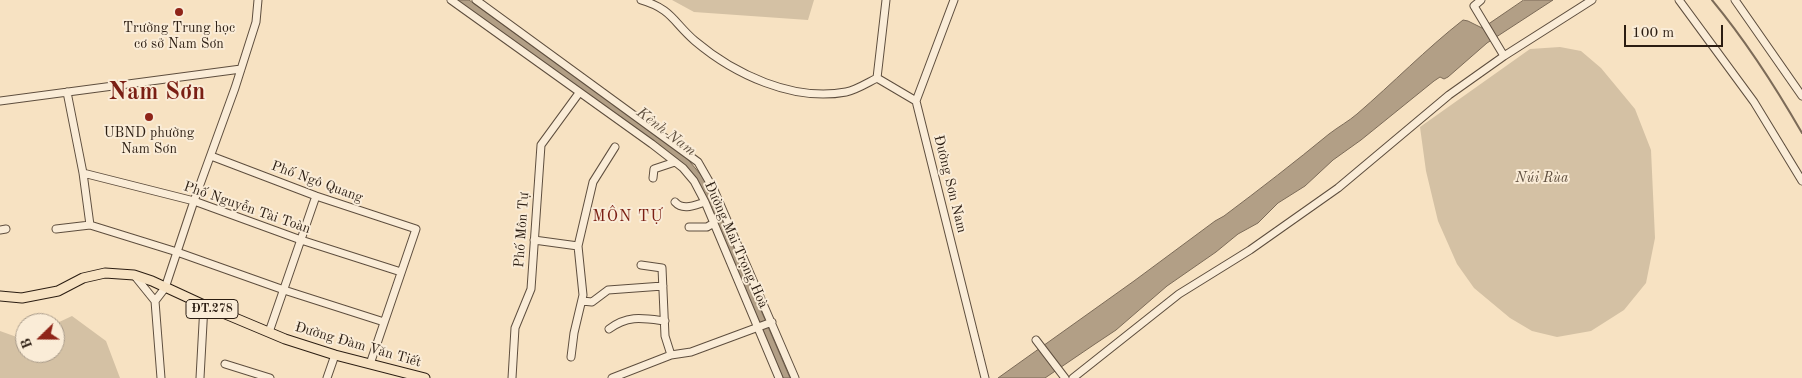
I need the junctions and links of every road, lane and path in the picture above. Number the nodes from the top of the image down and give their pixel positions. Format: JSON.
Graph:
{"nodes":[{"id":1,"x":258,"y":0,"type":"edge"},
{"id":2,"x":451,"y":0,"type":"edge"},
{"id":3,"x":476,"y":0,"type":"edge"},
{"id":4,"x":641,"y":0,"type":"edge"},
{"id":5,"x":886,"y":0,"type":"edge"},
{"id":6,"x":954,"y":0,"type":"edge"},
{"id":7,"x":1481,"y":0,"type":"edge"},
{"id":8,"x":1592,"y":0,"type":"edge"},
{"id":9,"x":1678,"y":0,"type":"edge"},
{"id":10,"x":1735,"y":0,"type":"edge"},
{"id":11,"x":1504,"y":56,"type":"junction"},
{"id":12,"x":241,"y":69,"type":"junction"},
{"id":13,"x":877,"y":78,"type":"junction"},
{"id":14,"x":67,"y":92,"type":"junction"},
{"id":15,"x":579,"y":92,"type":"junction"},
{"id":16,"x":1802,"y":96,"type":"edge"},
{"id":17,"x":0,"y":101,"type":"edge"},
{"id":18,"x":916,"y":101,"type":"junction"},
{"id":19,"x":615,"y":147,"type":"dead end"},
{"id":20,"x":211,"y":156,"type":"junction"},
{"id":21,"x":675,"y":162,"type":"junction"},
{"id":22,"x":83,"y":173,"type":"junction"},
{"id":23,"x":653,"y":178,"type":"dead end"},
{"id":24,"x":1802,"y":181,"type":"edge"},
{"id":25,"x":316,"y":196,"type":"junction"},
{"id":26,"x":194,"y":200,"type":"junction"},
{"id":27,"x":675,"y":202,"type":"dead end"},
{"id":28,"x":705,"y":202,"type":"junction"},
{"id":29,"x":714,"y":223,"type":"junction"},
{"id":30,"x":90,"y":225,"type":"junction"},
{"id":31,"x":689,"y":227,"type":"dead end"},
{"id":32,"x":56,"y":229,"type":"dead end"},
{"id":33,"x":301,"y":240,"type":"junction"},
{"id":34,"x":534,"y":240,"type":"junction"},
{"id":35,"x":578,"y":246,"type":"junction"},
{"id":36,"x":177,"y":252,"type":"junction"},
{"id":37,"x":641,"y":265,"type":"dead end"},
{"id":38,"x":401,"y":272,"type":"junction"},
{"id":39,"x":134,"y":275,"type":"junction"},
{"id":40,"x":663,"y":286,"type":"junction"},
{"id":41,"x":165,"y":288,"type":"junction"},
{"id":42,"x":284,"y":290,"type":"junction"},
{"id":43,"x":0,"y":296,"type":"edge"},
{"id":44,"x":155,"y":301,"type":"junction"},
{"id":45,"x":582,"y":301,"type":"junction"},
{"id":46,"x":204,"y":305,"type":"junction"},
{"id":47,"x":665,"y":321,"type":"junction"},
{"id":48,"x":384,"y":322,"type":"junction"},
{"id":49,"x":772,"y":322,"type":"junction"},
{"id":50,"x":759,"y":328,"type":"junction"},
{"id":51,"x":609,"y":329,"type":"dead end"},
{"id":52,"x":270,"y":332,"type":"junction"},
{"id":53,"x":1036,"y":340,"type":"dead end"},
{"id":54,"x":335,"y":355,"type":"junction"},
{"id":55,"x":671,"y":355,"type":"junction"},
{"id":56,"x":571,"y":357,"type":"dead end"},
{"id":57,"x":225,"y":364,"type":"dead end"},
{"id":58,"x":370,"y":364,"type":"junction"},
{"id":59,"x":161,"y":378,"type":"edge"},
{"id":60,"x":200,"y":378,"type":"edge"},
{"id":61,"x":270,"y":378,"type":"edge"},
{"id":62,"x":327,"y":378,"type":"edge"},
{"id":63,"x":426,"y":378,"type":"edge"},
{"id":64,"x":512,"y":378,"type":"edge"},
{"id":65,"x":612,"y":378,"type":"edge"},
{"id":66,"x":779,"y":378,"type":"edge"},
{"id":67,"x":795,"y":378,"type":"edge"},
{"id":68,"x":985,"y":378,"type":"edge"},
{"id":69,"x":1065,"y":378,"type":"edge"},
{"id":70,"x":1072,"y":378,"type":"edge"}],
"edges":[{"from":1,"to":12,"type":"street"},
{"from":2,"to":15,"type":"street","name":"Đường Mai Trọng Hoà"},
{"from":3,"to":49,"type":"street"},
{"from":4,"to":13,"type":"street"},
{"from":5,"to":13,"type":"street"},
{"from":6,"to":18,"type":"street"},
{"from":7,"to":11,"type":"street"},
{"from":8,"to":11,"type":"street"},
{"from":9,"to":24,"type":"street"},
{"from":10,"to":16,"type":"street"},
{"from":11,"to":70,"type":"street"},
{"from":12,"to":14,"type":"street"},
{"from":12,"to":20,"type":"street"},
{"from":13,"to":18,"type":"street"},
{"from":14,"to":17,"type":"street"},
{"from":14,"to":22,"type":"street"},
{"from":15,"to":21,"type":"street","name":"Đường Mai Trọng Hoà"},
{"from":15,"to":34,"type":"street","name":"Phố Môn Tự"},
{"from":18,"to":68,"type":"street","name":"Đường Sơn Nam"},
{"from":19,"to":35,"type":"street"},
{"from":20,"to":25,"type":"street","name":"Phố Ngô Quang"},
{"from":20,"to":26,"type":"street"},
{"from":21,"to":23,"type":"street"},
{"from":21,"to":28,"type":"street","name":"Đường Mai Trọng Hoà"},
{"from":22,"to":26,"type":"street","name":"Phố Nguyễn Tài Toàn"},
{"from":22,"to":30,"type":"street"},
{"from":25,"to":33,"type":"street"},
{"from":25,"to":38,"type":"street","name":"Phố Ngô Quang"},
{"from":26,"to":33,"type":"street","name":"Phố Nguyễn Tài Toàn"},
{"from":26,"to":36,"type":"street"},
{"from":27,"to":28,"type":"street"},
{"from":28,"to":29,"type":"street","name":"Đường Mai Trọng Hoà"},
{"from":29,"to":31,"type":"street"},
{"from":29,"to":50,"type":"street","name":"Đường Mai Trọng Hoà"},
{"from":30,"to":32,"type":"street"},
{"from":30,"to":36,"type":"street"},
{"from":33,"to":38,"type":"street","name":"Phố Nguyễn Tài Toàn"},
{"from":33,"to":42,"type":"street"},
{"from":34,"to":35,"type":"street"},
{"from":34,"to":64,"type":"street","name":"Phố Môn Tự"},
{"from":35,"to":45,"type":"street"},
{"from":36,"to":41,"type":"street"},
{"from":36,"to":42,"type":"street"},
{"from":37,"to":40,"type":"street"},
{"from":38,"to":48,"type":"street"},
{"from":39,"to":41,"type":"main road","name":"Đường Đàm Văn Tiết","number":"ĐT.278"},
{"from":39,"to":43,"type":"main road","name":"Đường Đàm Văn Tiết","number":"ĐT.278"},
{"from":39,"to":44,"type":"street"},
{"from":40,"to":45,"type":"street"},
{"from":40,"to":47,"type":"street"},
{"from":41,"to":44,"type":"street"},
{"from":41,"to":46,"type":"main road","name":"Đường Đàm Văn Tiết","number":"ĐT.278"},
{"from":42,"to":48,"type":"street"},
{"from":42,"to":52,"type":"street"},
{"from":44,"to":59,"type":"street"},
{"from":45,"to":56,"type":"street"},
{"from":46,"to":52,"type":"main road","name":"Đường Đàm Văn Tiết","number":"ĐT.278"},
{"from":46,"to":60,"type":"street"},
{"from":47,"to":51,"type":"street"},
{"from":47,"to":55,"type":"street"},
{"from":48,"to":58,"type":"street"},
{"from":49,"to":50,"type":"street"},
{"from":49,"to":67,"type":"street"},
{"from":50,"to":55,"type":"street"},
{"from":50,"to":66,"type":"street","name":"Đường Mai Trọng Hoà"},
{"from":52,"to":54,"type":"main road","name":"Đường Đàm Văn Tiết","number":"ĐT.278"},
{"from":53,"to":69,"type":"street"},
{"from":54,"to":58,"type":"main road","name":"Đường Đàm Văn Tiết","number":"ĐT.278"},
{"from":54,"to":62,"type":"street"},
{"from":55,"to":65,"type":"street"},
{"from":57,"to":61,"type":"street"},
{"from":58,"to":63,"type":"main road","name":"Đường Đàm Văn Tiết","number":"ĐT.278"}]}
